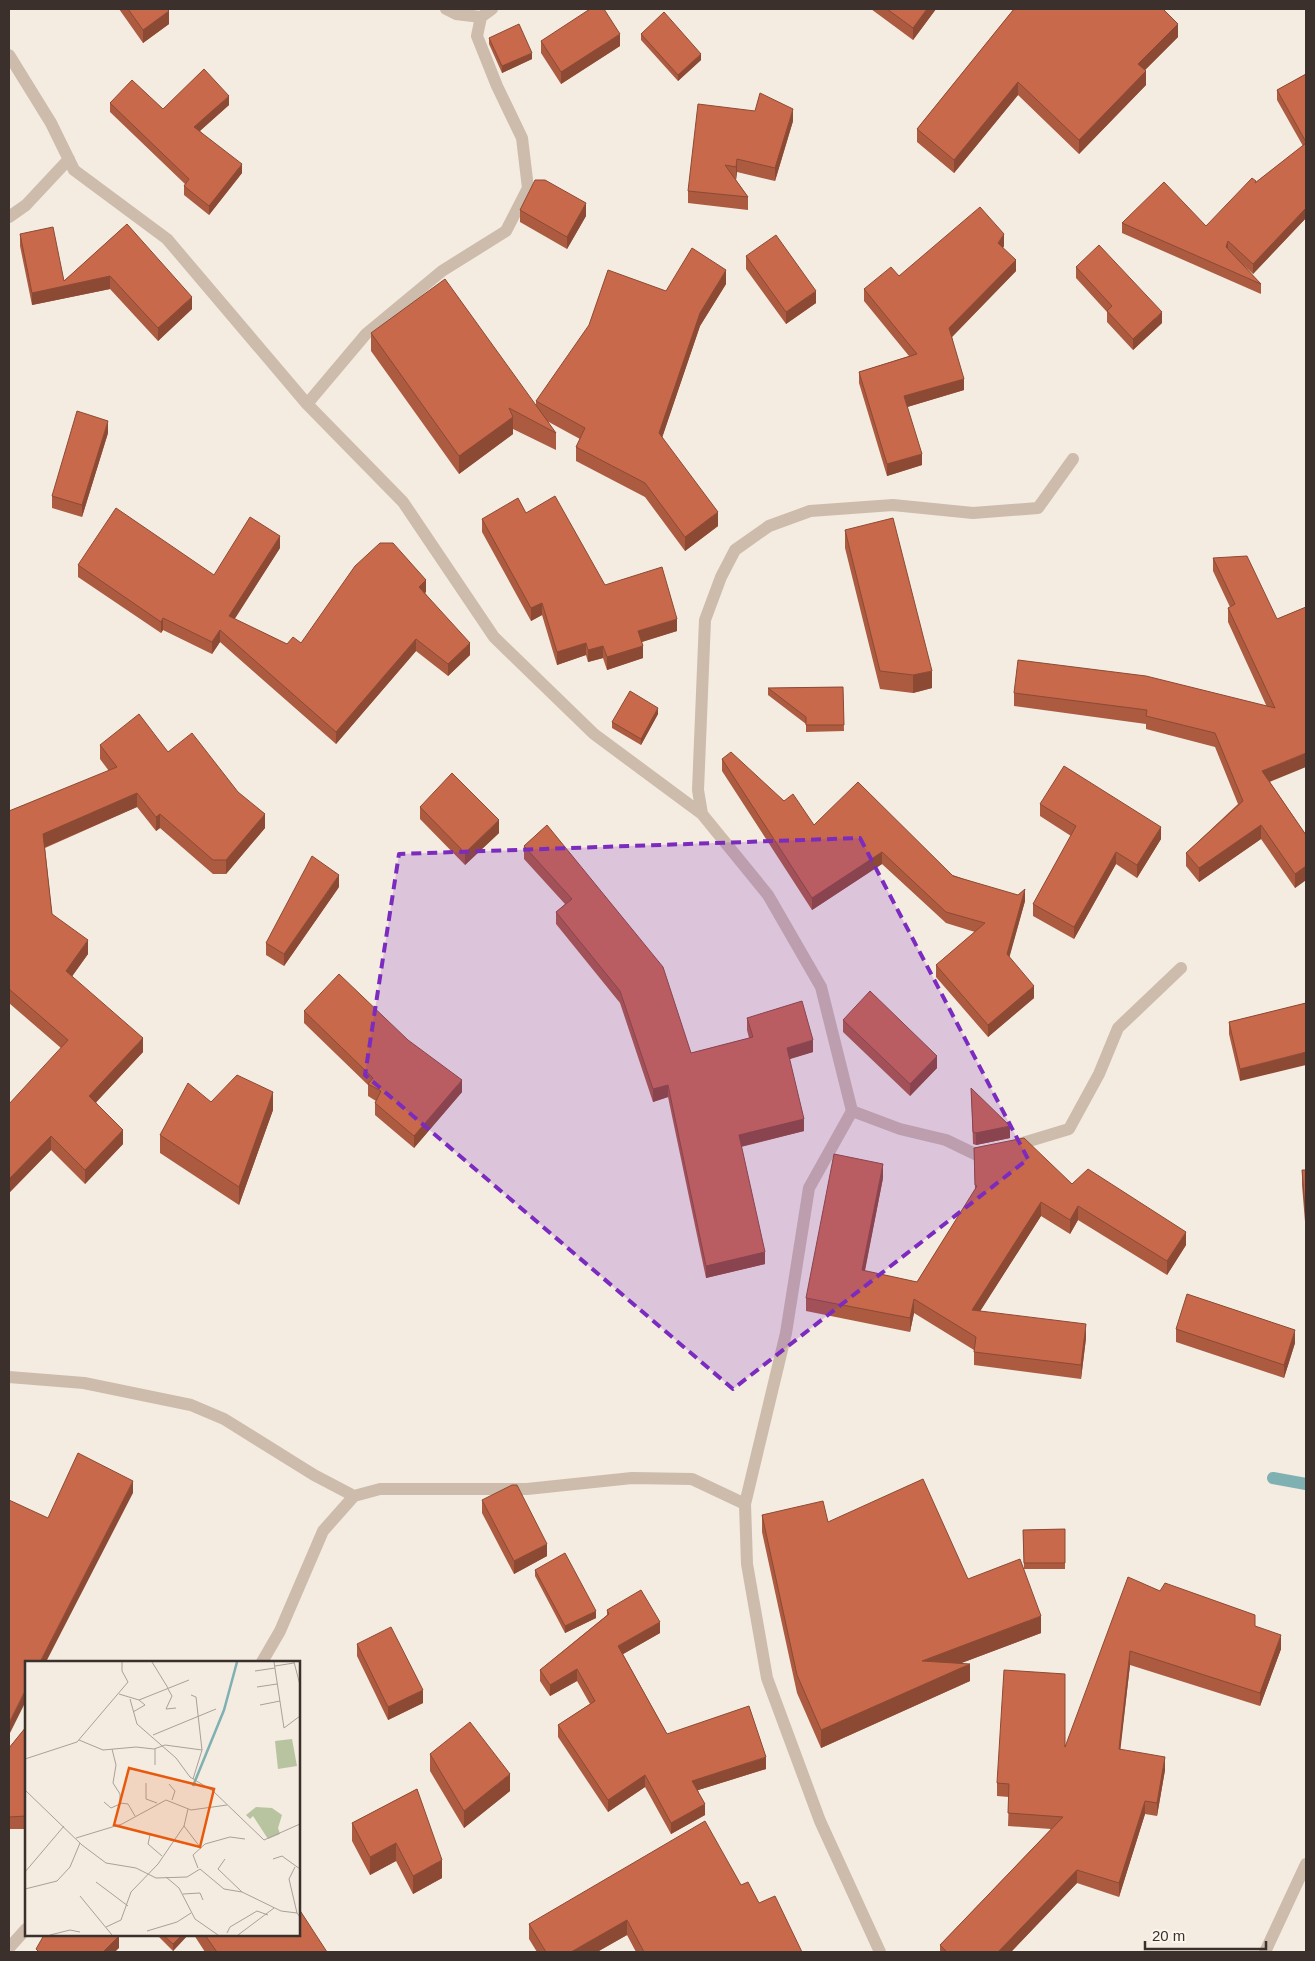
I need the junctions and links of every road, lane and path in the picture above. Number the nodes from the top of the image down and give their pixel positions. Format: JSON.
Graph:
{"nodes":[{"id":1,"x":446,"y":9,"type":"edge"},
{"id":2,"x":492,"y":9,"type":"edge"},
{"id":3,"x":481,"y":17,"type":"junction"},
{"id":4,"x":9,"y":55,"type":"edge"},
{"id":5,"x":69,"y":159,"type":"junction"},
{"id":6,"x":9,"y":217,"type":"edge"},
{"id":7,"x":307,"y":404,"type":"junction"},
{"id":8,"x":1073,"y":459,"type":"dead end"},
{"id":9,"x":702,"y":814,"type":"junction"},
{"id":10,"x":1181,"y":968,"type":"dead end"},
{"id":11,"x":852,"y":1111,"type":"junction"},
{"id":12,"x":9,"y":1377,"type":"edge"},
{"id":13,"x":354,"y":1496,"type":"junction"},
{"id":14,"x":745,"y":1504,"type":"junction"},
{"id":15,"x":263,"y":1661,"type":"edge"},
{"id":16,"x":1306,"y":1864,"type":"edge"},
{"id":17,"x":25,"y":1930,"type":"edge"},
{"id":18,"x":9,"y":1948,"type":"edge"},
{"id":19,"x":880,"y":1952,"type":"edge"},
{"id":20,"x":1265,"y":1952,"type":"edge"}],
"edges":[{"from":1,"to":3,"type":"street"},
{"from":2,"to":3,"type":"street"},
{"from":3,"to":7,"type":"street"},
{"from":4,"to":5,"type":"street"},
{"from":5,"to":6,"type":"street"},
{"from":5,"to":7,"type":"street"},
{"from":7,"to":9,"type":"street"},
{"from":8,"to":9,"type":"street"},
{"from":9,"to":11,"type":"street"},
{"from":10,"to":11,"type":"street"},
{"from":11,"to":14,"type":"street"},
{"from":12,"to":13,"type":"street"},
{"from":13,"to":14,"type":"street"},
{"from":13,"to":15,"type":"street"},
{"from":14,"to":19,"type":"street"},
{"from":16,"to":20,"type":"street"},
{"from":17,"to":18,"type":"street"}]}
